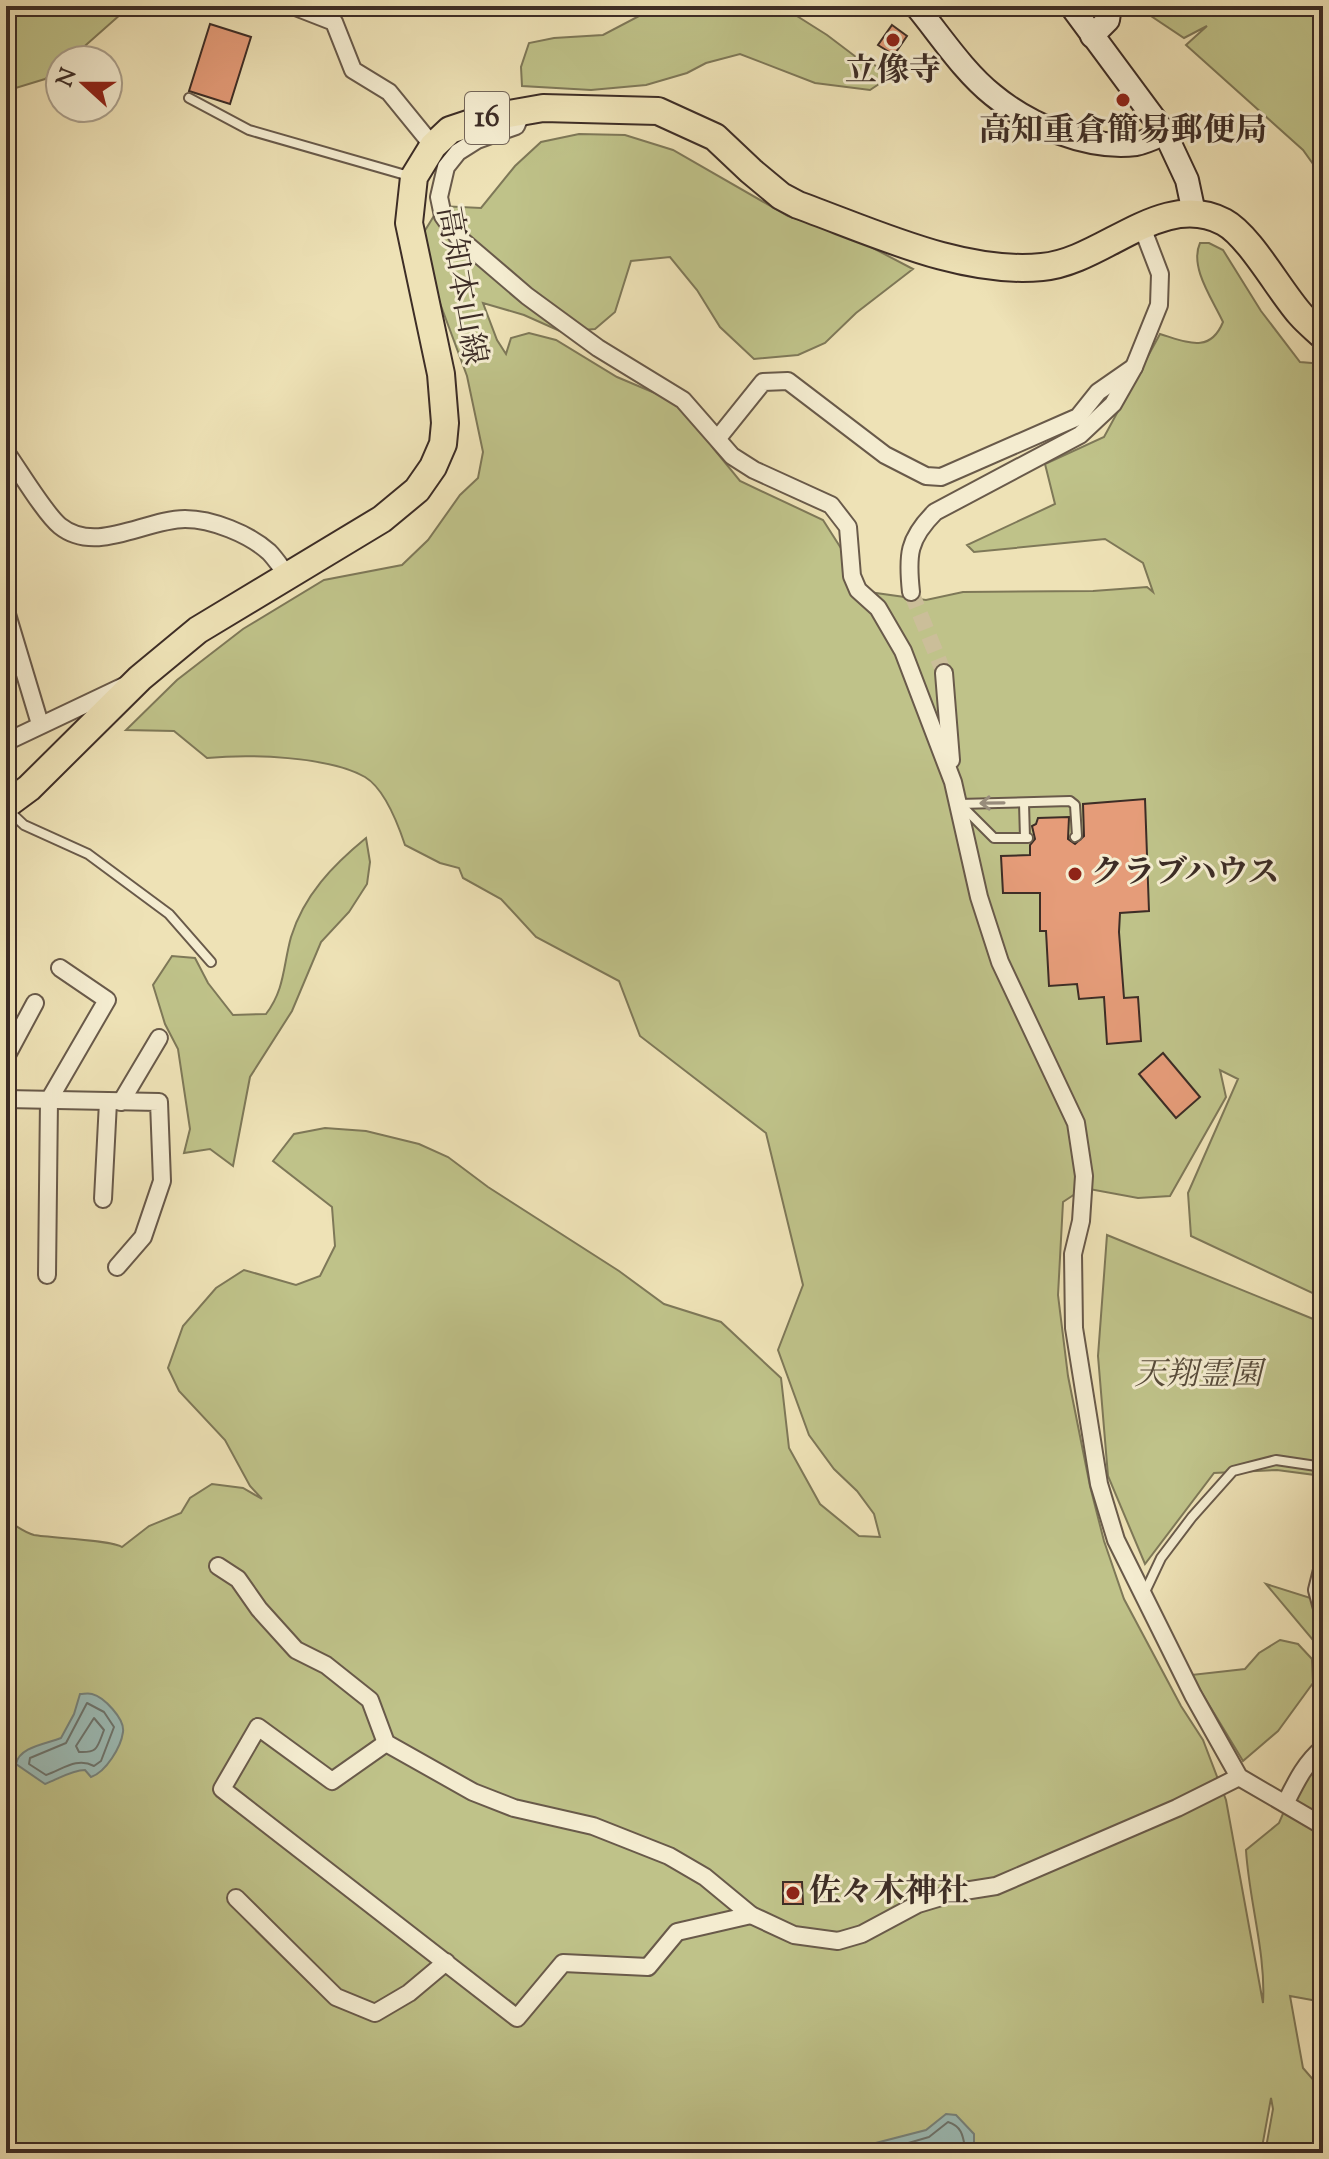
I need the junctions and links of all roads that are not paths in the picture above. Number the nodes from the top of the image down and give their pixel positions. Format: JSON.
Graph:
{"nodes":[{"id":1,"x":293,"y":6,"type":"edge"},
{"id":2,"x":916,"y":6,"type":"edge"},
{"id":3,"x":1071,"y":6,"type":"edge"},
{"id":4,"x":1110,"y":6,"type":"edge"},
{"id":5,"x":1092,"y":36,"type":"junction"},
{"id":6,"x":189,"y":98,"type":"dead end"},
{"id":7,"x":522,"y":112,"type":"junction"},
{"id":8,"x":1165,"y":133,"type":"junction"},
{"id":9,"x":433,"y":146,"type":"junction"},
{"id":10,"x":414,"y":177,"type":"junction"},
{"id":11,"x":1194,"y":213,"type":"junction"},
{"id":12,"x":1142,"y":227,"type":"junction"},
{"id":13,"x":1323,"y":336,"type":"edge"},
{"id":14,"x":1134,"y":367,"type":"junction"},
{"id":15,"x":718,"y":438,"type":"junction"},
{"id":16,"x":6,"y":452,"type":"edge"},
{"id":17,"x":288,"y":576,"type":"junction"},
{"id":18,"x":911,"y":592,"type":"tunnel mouth"},
{"id":19,"x":6,"y":611,"type":"edge"},
{"id":20,"x":944,"y":673,"type":"tunnel mouth"},
{"id":21,"x":140,"y":678,"type":"junction"},
{"id":22,"x":40,"y":724,"type":"junction"},
{"id":23,"x":6,"y":742,"type":"edge"},
{"id":24,"x":953,"y":782,"type":"junction"},
{"id":25,"x":1024,"y":803,"type":"junction"},
{"id":26,"x":959,"y":804,"type":"junction"},
{"id":27,"x":6,"y":806,"type":"edge"},
{"id":28,"x":1075,"y":837,"type":"dead end"},
{"id":29,"x":211,"y":962,"type":"dead end"},
{"id":30,"x":60,"y":968,"type":"dead end"},
{"id":31,"x":35,"y":1003,"type":"dead end"},
{"id":32,"x":159,"y":1038,"type":"dead end"},
{"id":33,"x":6,"y":1057,"type":"edge"},
{"id":34,"x":6,"y":1099,"type":"edge"},
{"id":35,"x":49,"y":1100,"type":"junction"},
{"id":36,"x":114,"y":1102,"type":"junction"},
{"id":37,"x":103,"y":1199,"type":"dead end"},
{"id":38,"x":117,"y":1267,"type":"dead end"},
{"id":39,"x":47,"y":1275,"type":"dead end"},
{"id":40,"x":1323,"y":1467,"type":"edge"},
{"id":41,"x":218,"y":1566,"type":"dead end"},
{"id":42,"x":1323,"y":1566,"type":"edge"},
{"id":43,"x":1143,"y":1595,"type":"junction"},
{"id":44,"x":1323,"y":1612,"type":"edge"},
{"id":45,"x":386,"y":1743,"type":"junction"},
{"id":46,"x":1323,"y":1748,"type":"edge"},
{"id":47,"x":1239,"y":1777,"type":"junction"},
{"id":48,"x":1286,"y":1802,"type":"junction"},
{"id":49,"x":1323,"y":1826,"type":"edge"},
{"id":50,"x":236,"y":1898,"type":"dead end"},
{"id":51,"x":751,"y":1915,"type":"junction"},
{"id":52,"x":446,"y":1962,"type":"junction"}],
"edges":[{"from":1,"to":9,"type":"street"},
{"from":2,"to":8,"type":"street"},
{"from":3,"to":5,"type":"street"},
{"from":4,"to":5,"type":"street"},
{"from":5,"to":8,"type":"street"},
{"from":6,"to":10,"type":"lane"},
{"from":7,"to":9,"type":"main road","name":"高知本山線","number":"16"},
{"from":7,"to":12,"type":"main road","name":"高知本山線","number":"16"},
{"from":7,"to":15,"type":"street"},
{"from":8,"to":11,"type":"street"},
{"from":9,"to":10,"type":"main road","name":"高知本山線","number":"16"},
{"from":10,"to":17,"type":"main road","name":"高知本山線","number":"16"},
{"from":11,"to":12,"type":"main road","name":"高知本山線","number":"16"},
{"from":11,"to":13,"type":"main road"},
{"from":12,"to":14,"type":"street"},
{"from":14,"to":15,"type":"street"},
{"from":14,"to":18,"type":"street"},
{"from":15,"to":24,"type":"street"},
{"from":16,"to":17,"type":"street"},
{"from":17,"to":21,"type":"main road","name":"高知本山線","number":"16"},
{"from":19,"to":22,"type":"street"},
{"from":20,"to":24,"type":"street"},
{"from":21,"to":22,"type":"street"},
{"from":21,"to":27,"type":"main road","name":"高知本山線","number":"16"},
{"from":22,"to":23,"type":"street"},
{"from":24,"to":26,"type":"street"},
{"from":25,"to":26,"type":"lane","one_way":true},
{"from":25,"to":26,"type":"lane"},
{"from":25,"to":28,"type":"lane"},
{"from":26,"to":43,"type":"street"},
{"from":27,"to":29,"type":"lane"},
{"from":30,"to":35,"type":"street"},
{"from":31,"to":33,"type":"street"},
{"from":32,"to":36,"type":"street"},
{"from":34,"to":35,"type":"street"},
{"from":35,"to":36,"type":"street"},
{"from":35,"to":39,"type":"street"},
{"from":36,"to":37,"type":"street"},
{"from":36,"to":38,"type":"street"},
{"from":40,"to":43,"type":"lane"},
{"from":41,"to":45,"type":"street"},
{"from":42,"to":44,"type":"street"},
{"from":43,"to":47,"type":"street"},
{"from":45,"to":51,"type":"street"},
{"from":45,"to":52,"type":"street"},
{"from":46,"to":48,"type":"street"},
{"from":47,"to":48,"type":"street"},
{"from":47,"to":51,"type":"street"},
{"from":48,"to":49,"type":"street"},
{"from":50,"to":52,"type":"street"},
{"from":51,"to":52,"type":"street"}]}
